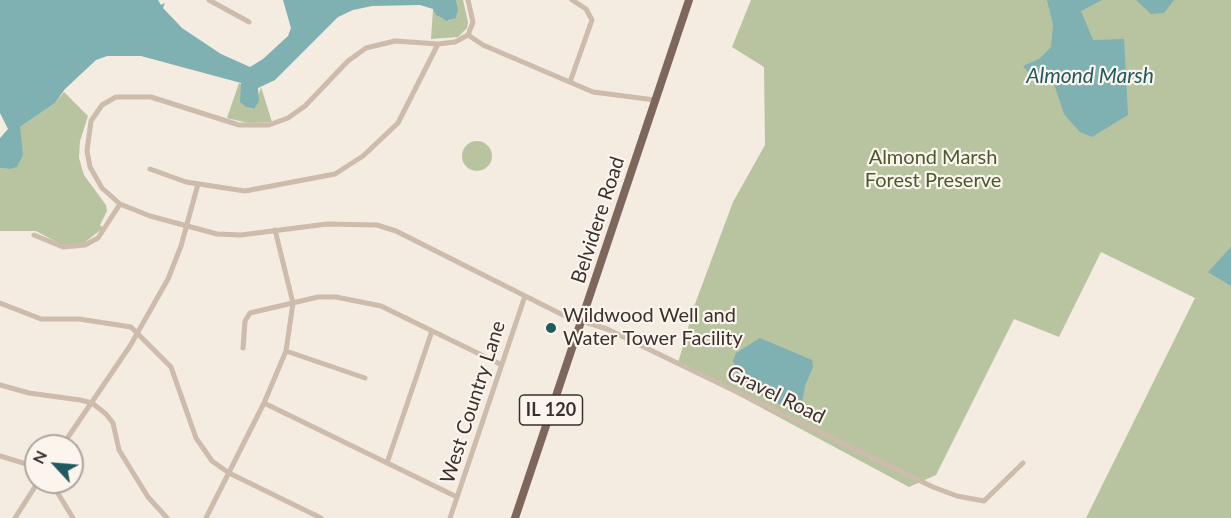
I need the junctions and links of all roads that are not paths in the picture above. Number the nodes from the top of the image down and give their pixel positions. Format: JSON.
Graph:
{"nodes":[{"id":1,"x":209,"y":0,"type":"edge"},
{"id":2,"x":468,"y":0,"type":"edge"},
{"id":3,"x":689,"y":0,"type":"edge"},
{"id":4,"x":574,"y":1,"type":"edge"},
{"id":5,"x":249,"y":22,"type":"dead end"},
{"id":6,"x":468,"y":35,"type":"junction"},
{"id":7,"x":438,"y":44,"type":"junction"},
{"id":8,"x":570,"y":82,"type":"junction"},
{"id":9,"x":655,"y":100,"type":"junction"},
{"id":10,"x":150,"y":170,"type":"dead end"},
{"id":11,"x":198,"y":184,"type":"junction"},
{"id":12,"x":120,"y":204,"type":"junction"},
{"id":13,"x":187,"y":227,"type":"junction"},
{"id":14,"x":275,"y":230,"type":"junction"},
{"id":15,"x":34,"y":235,"type":"dead end"},
{"id":16,"x":525,"y":296,"type":"junction"},
{"id":17,"x":0,"y":303,"type":"edge"},
{"id":18,"x":292,"y":303,"type":"junction"},
{"id":19,"x":582,"y":321,"type":"junction"},
{"id":20,"x":432,"y":331,"type":"junction"},
{"id":21,"x":138,"y":333,"type":"junction"},
{"id":22,"x":243,"y":348,"type":"dead end"},
{"id":23,"x":286,"y":351,"type":"junction"},
{"id":24,"x":500,"y":364,"type":"junction"},
{"id":25,"x":365,"y":378,"type":"dead end"},
{"id":26,"x":0,"y":386,"type":"edge"},
{"id":27,"x":92,"y":403,"type":"junction"},
{"id":28,"x":264,"y":403,"type":"junction"},
{"id":29,"x":70,"y":434,"type":"edge"},
{"id":30,"x":0,"y":456,"type":"edge"},
{"id":31,"x":24,"y":463,"type":"edge"},
{"id":32,"x":387,"y":463,"type":"junction"},
{"id":33,"x":1023,"y":464,"type":"dead end"},
{"id":34,"x":229,"y":473,"type":"junction"},
{"id":35,"x":30,"y":494,"type":"edge"},
{"id":36,"x":58,"y":494,"type":"edge"},
{"id":37,"x":457,"y":496,"type":"junction"},
{"id":38,"x":15,"y":518,"type":"edge"},
{"id":39,"x":73,"y":518,"type":"edge"},
{"id":40,"x":166,"y":518,"type":"edge"},
{"id":41,"x":206,"y":518,"type":"edge"},
{"id":42,"x":321,"y":518,"type":"edge"},
{"id":43,"x":450,"y":518,"type":"edge"},
{"id":44,"x":515,"y":518,"type":"edge"}],
"edges":[{"from":1,"to":5,"type":"street"},
{"from":2,"to":6,"type":"street"},
{"from":3,"to":9,"type":"main road","name":"Belvidere Road","number":"IL 120"},
{"from":4,"to":8,"type":"street"},
{"from":6,"to":7,"type":"street"},
{"from":6,"to":8,"type":"street"},
{"from":7,"to":11,"type":"street"},
{"from":7,"to":12,"type":"street"},
{"from":8,"to":9,"type":"street"},
{"from":9,"to":19,"type":"main road","name":"Belvidere Road","number":"IL 120"},
{"from":10,"to":11,"type":"street"},
{"from":11,"to":13,"type":"street"},
{"from":12,"to":13,"type":"street","name":"Gravel Road"},
{"from":12,"to":15,"type":"street"},
{"from":13,"to":14,"type":"street","name":"Gravel Road"},
{"from":13,"to":21,"type":"street"},
{"from":14,"to":16,"type":"street","name":"Gravel Road"},
{"from":14,"to":18,"type":"street"},
{"from":16,"to":19,"type":"street","name":"Gravel Road"},
{"from":16,"to":24,"type":"street","name":"West Country Lane"},
{"from":17,"to":21,"type":"street"},
{"from":18,"to":20,"type":"street"},
{"from":18,"to":22,"type":"street"},
{"from":18,"to":23,"type":"street"},
{"from":19,"to":33,"type":"street","name":"Gravel Road"},
{"from":19,"to":44,"type":"main road","name":"Belvidere Road","number":"IL 120"},
{"from":20,"to":24,"type":"street"},
{"from":20,"to":32,"type":"street"},
{"from":21,"to":27,"type":"street"},
{"from":21,"to":34,"type":"street"},
{"from":23,"to":25,"type":"street"},
{"from":23,"to":28,"type":"street"},
{"from":24,"to":37,"type":"street","name":"West Country Lane"},
{"from":26,"to":27,"type":"street"},
{"from":27,"to":29,"type":"street"},
{"from":27,"to":40,"type":"street"},
{"from":28,"to":32,"type":"street"},
{"from":28,"to":34,"type":"street"},
{"from":30,"to":31,"type":"street"},
{"from":32,"to":37,"type":"street"},
{"from":34,"to":41,"type":"street"},
{"from":34,"to":42,"type":"street"},
{"from":35,"to":38,"type":"street"},
{"from":36,"to":39,"type":"street"},
{"from":37,"to":43,"type":"street","name":"West Country Lane"}]}
